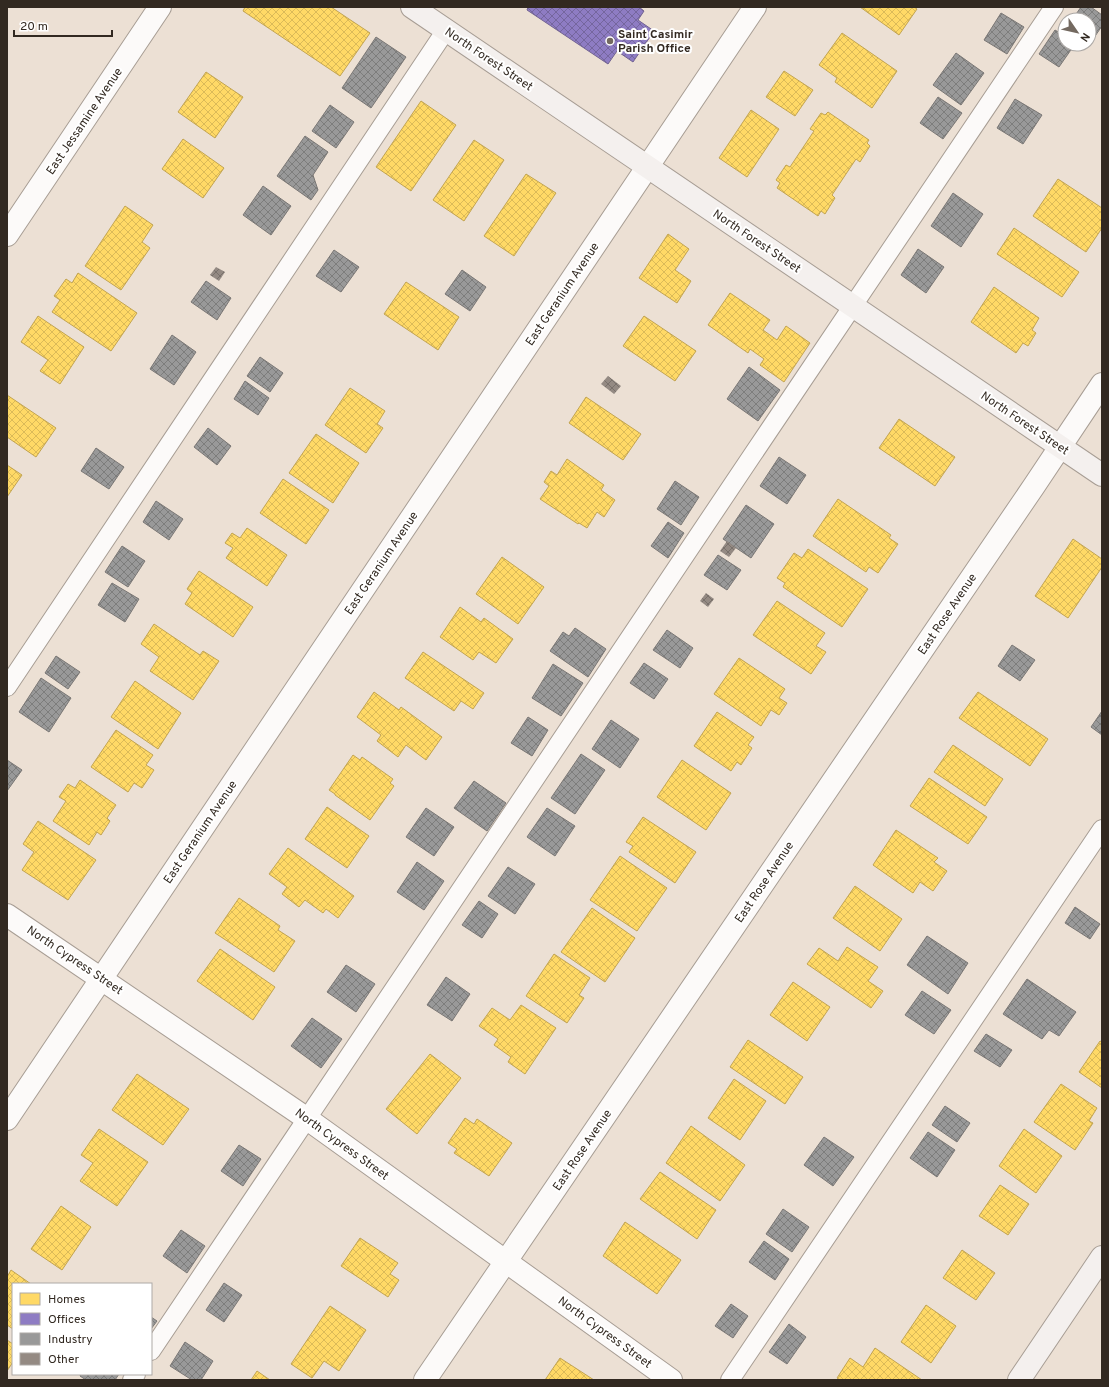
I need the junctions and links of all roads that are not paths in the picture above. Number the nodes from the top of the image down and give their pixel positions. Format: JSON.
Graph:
{"nodes":[{"id":1,"x":160,"y":7,"type":"edge"},
{"id":2,"x":412,"y":7,"type":"edge"},
{"id":3,"x":755,"y":7,"type":"edge"},
{"id":4,"x":1054,"y":7,"type":"edge"},
{"id":5,"x":446,"y":30,"type":"junction"},
{"id":6,"x":648,"y":167,"type":"junction"},
{"id":7,"x":7,"y":235,"type":"edge"},
{"id":8,"x":854,"y":306,"type":"junction"},
{"id":9,"x":1102,"y":384,"type":"edge"},
{"id":10,"x":1060,"y":447,"type":"junction"},
{"id":11,"x":1102,"y":475,"type":"edge"},
{"id":12,"x":7,"y":687,"type":"edge"},
{"id":13,"x":1102,"y":829,"type":"edge"},
{"id":14,"x":7,"y":914,"type":"edge"},
{"id":15,"x":101,"y":978,"type":"junction"},
{"id":16,"x":306,"y":1118,"type":"junction"},
{"id":17,"x":7,"y":1119,"type":"edge"},
{"id":18,"x":1102,"y":1257,"type":"edge"},
{"id":19,"x":506,"y":1262,"type":"junction"},
{"id":20,"x":152,"y":1349,"type":"edge"},
{"id":21,"x":426,"y":1380,"type":"edge"},
{"id":22,"x":671,"y":1380,"type":"edge"},
{"id":23,"x":730,"y":1380,"type":"edge"},
{"id":24,"x":1018,"y":1380,"type":"edge"}],
"edges":[{"from":1,"to":7,"type":"street","name":"East Jessamine Avenue"},
{"from":2,"to":5,"type":"street","name":"North Forest Street"},
{"from":3,"to":6,"type":"street","name":"East Geranium Avenue"},
{"from":4,"to":8,"type":"lane"},
{"from":5,"to":6,"type":"street","name":"North Forest Street"},
{"from":5,"to":12,"type":"lane"},
{"from":6,"to":8,"type":"street","name":"North Forest Street"},
{"from":6,"to":15,"type":"street","name":"East Geranium Avenue"},
{"from":8,"to":10,"type":"street","name":"North Forest Street"},
{"from":8,"to":16,"type":"lane"},
{"from":9,"to":10,"type":"street","name":"East Rose Avenue"},
{"from":10,"to":11,"type":"street","name":"North Forest Street"},
{"from":10,"to":19,"type":"street","name":"East Rose Avenue"},
{"from":13,"to":23,"type":"lane"},
{"from":14,"to":15,"type":"street","name":"North Cypress Street"},
{"from":15,"to":16,"type":"street","name":"North Cypress Street"},
{"from":15,"to":17,"type":"street","name":"East Geranium Avenue"},
{"from":16,"to":19,"type":"street","name":"North Cypress Street"},
{"from":16,"to":20,"type":"lane"},
{"from":18,"to":24,"type":"street"},
{"from":19,"to":21,"type":"street","name":"East Rose Avenue"},
{"from":19,"to":22,"type":"street","name":"North Cypress Street"}]}
